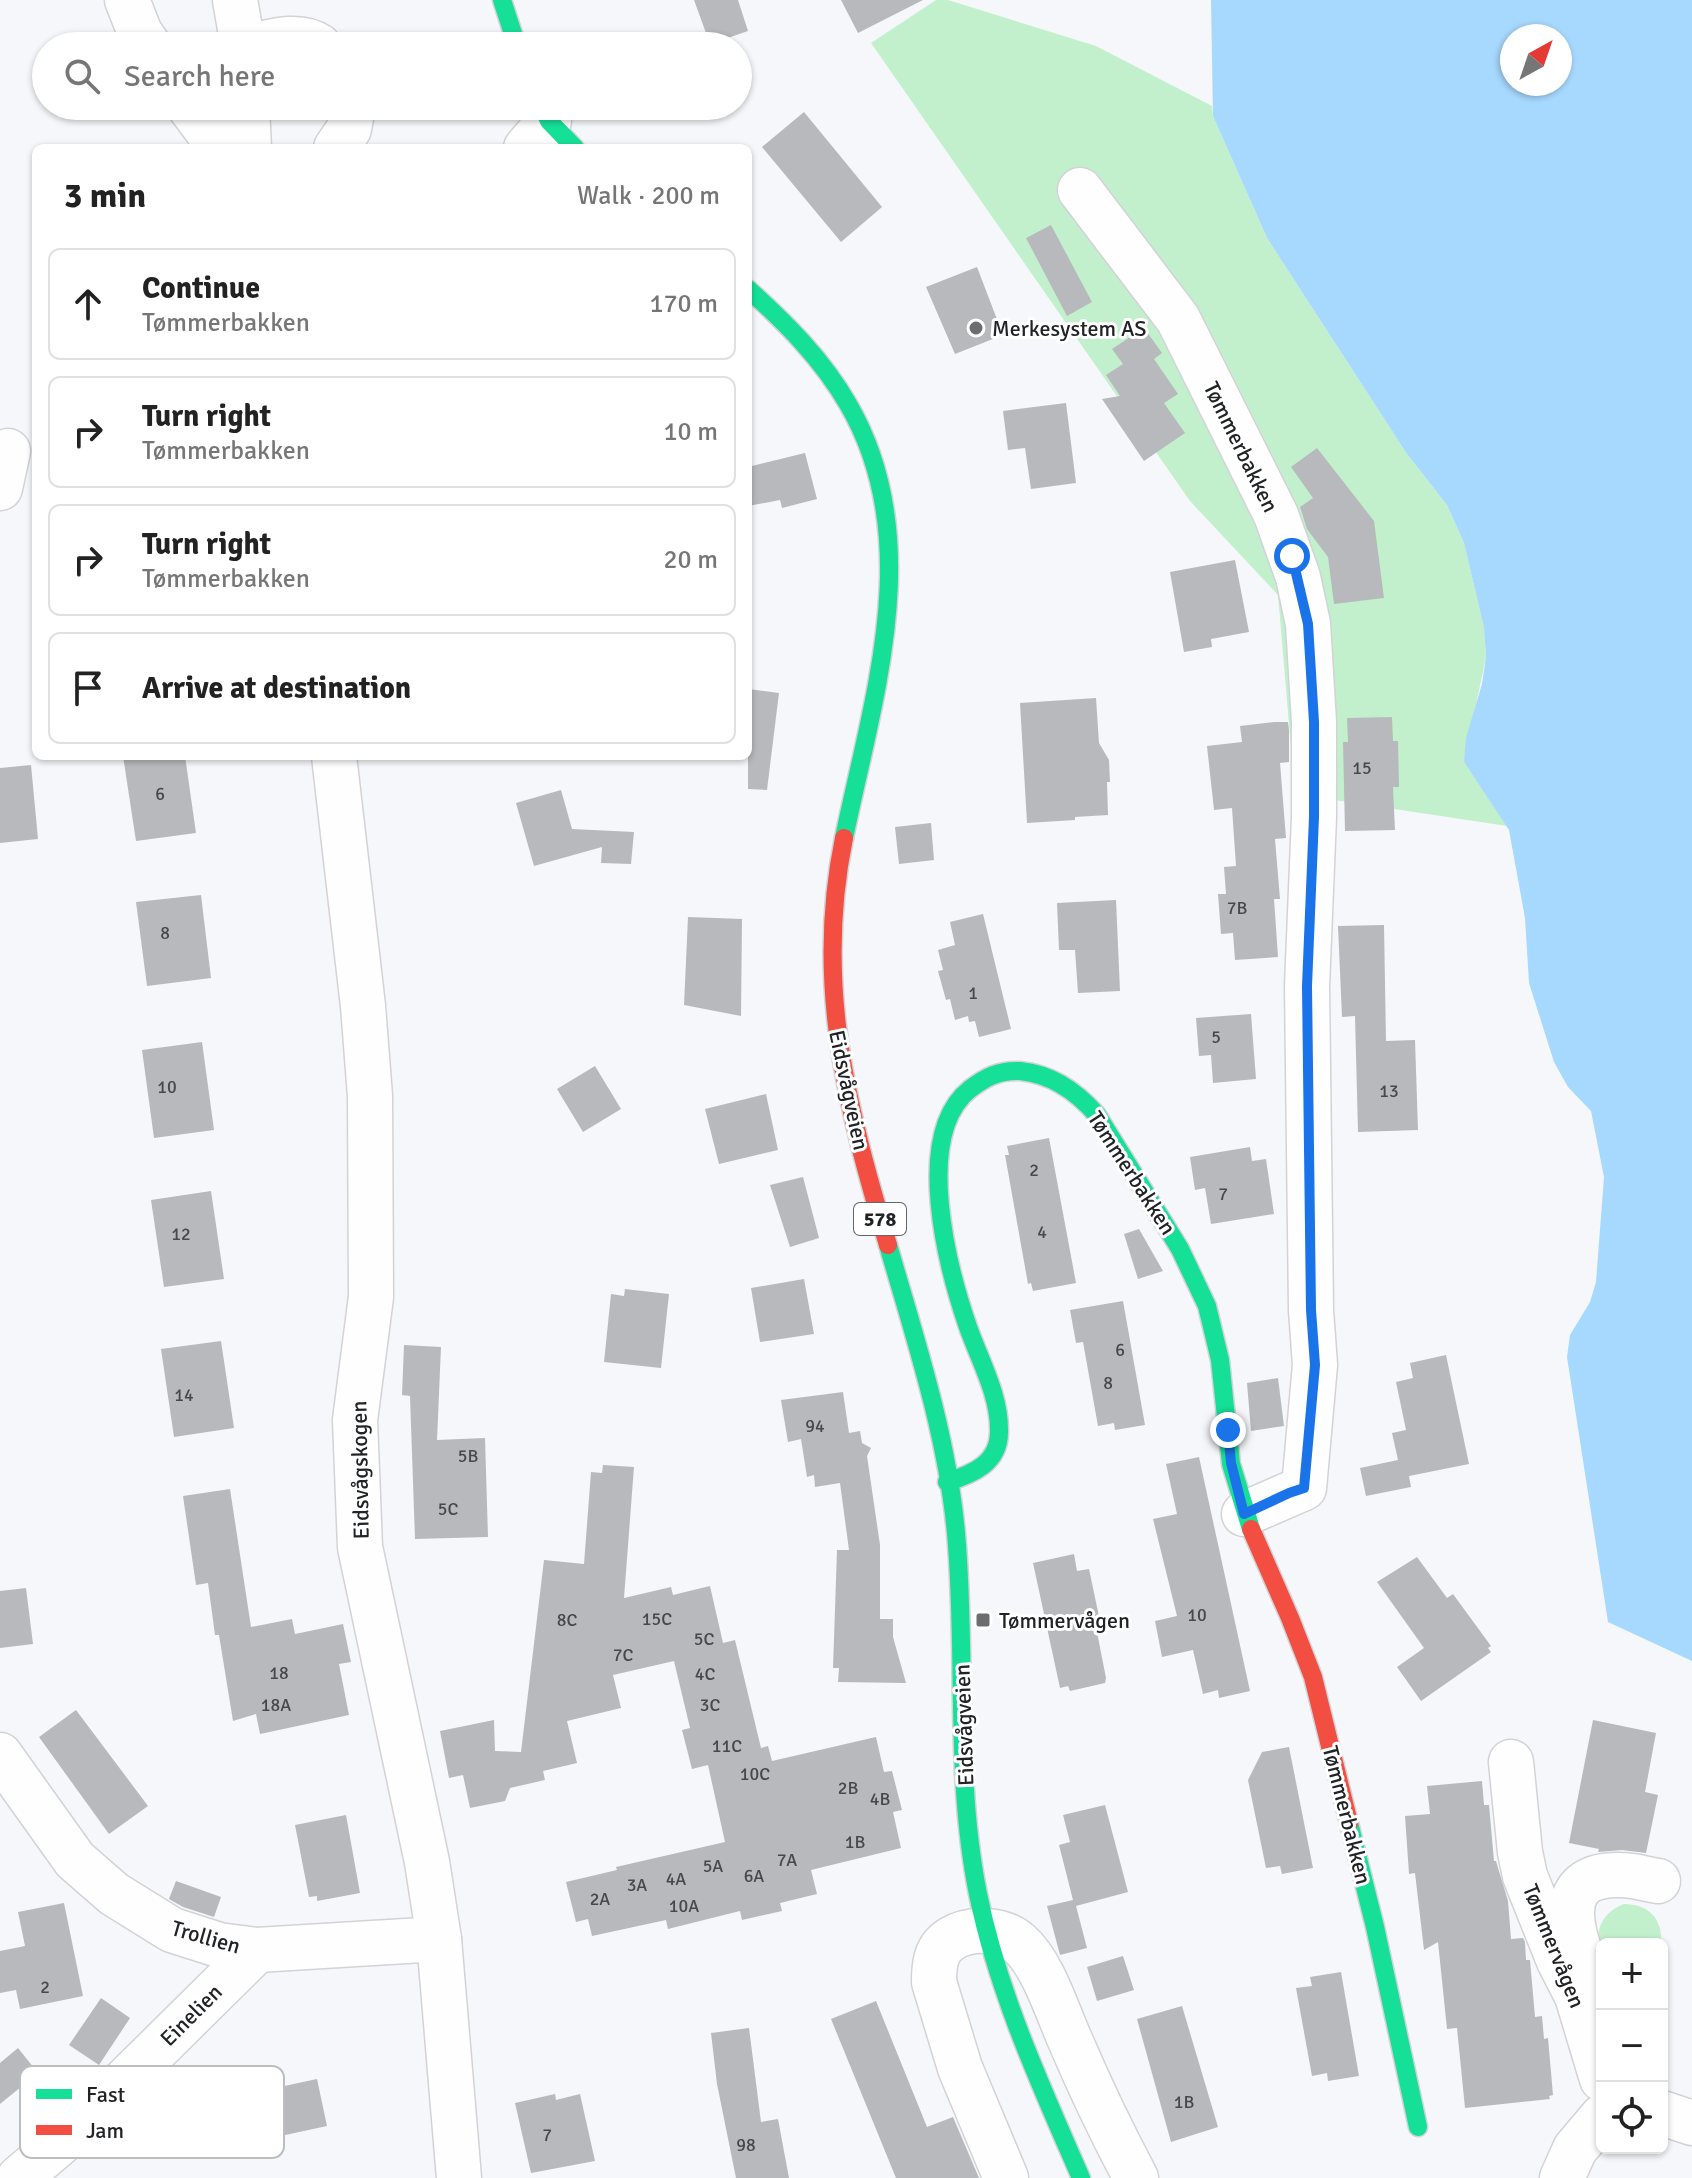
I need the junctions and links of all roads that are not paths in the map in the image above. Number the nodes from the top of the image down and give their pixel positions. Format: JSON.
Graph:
{"nodes":[{"id":1,"x":127,"y":0,"type":"edge"},
{"id":2,"x":235,"y":0,"type":"edge"},
{"id":3,"x":502,"y":0,"type":"edge"},
{"id":4,"x":140,"y":32,"type":"edge"},
{"id":5,"x":241,"y":32,"type":"edge"},
{"id":6,"x":512,"y":32,"type":"edge"},
{"id":7,"x":199,"y":120,"type":"edge"},
{"id":8,"x":248,"y":120,"type":"edge"},
{"id":9,"x":351,"y":120,"type":"edge"},
{"id":10,"x":217,"y":144,"type":"edge"},
{"id":11,"x":249,"y":144,"type":"edge"},
{"id":12,"x":339,"y":144,"type":"edge"},
{"id":13,"x":1080,"y":190,"type":"dead end"},
{"id":14,"x":752,"y":293,"type":"edge"},
{"id":15,"x":334,"y":760,"type":"edge"},
{"id":16,"x":947,"y":1482,"type":"junction"},
{"id":17,"x":1244,"y":1514,"type":"junction"},
{"id":18,"x":0,"y":1755,"type":"edge"},
{"id":19,"x":1511,"y":1762,"type":"dead end"},
{"id":20,"x":1658,"y":1881,"type":"dead end"},
{"id":21,"x":986,"y":1930,"type":"junction"},
{"id":22,"x":439,"y":1939,"type":"junction"},
{"id":23,"x":257,"y":1950,"type":"junction"},
{"id":24,"x":1596,"y":1994,"type":"edge"},
{"id":25,"x":1596,"y":2059,"type":"edge"},
{"id":26,"x":140,"y":2066,"type":"edge"},
{"id":27,"x":1668,"y":2115,"type":"edge"},
{"id":28,"x":1692,"y":2123,"type":"edge"},
{"id":29,"x":1596,"y":2124,"type":"edge"},
{"id":30,"x":1418,"y":2127,"type":"dead end"},
{"id":31,"x":42,"y":2158,"type":"edge"},
{"id":32,"x":19,"y":2178,"type":"edge"},
{"id":33,"x":459,"y":2178,"type":"edge"},
{"id":34,"x":1006,"y":2178,"type":"edge"},
{"id":35,"x":1081,"y":2178,"type":"edge"},
{"id":36,"x":1136,"y":2178,"type":"edge"},
{"id":37,"x":1562,"y":2178,"type":"edge"}],
"edges":[{"from":1,"to":4,"type":"street"},
{"from":2,"to":5,"type":"street"},
{"from":3,"to":6,"type":"main road"},
{"from":7,"to":10,"type":"street"},
{"from":8,"to":11,"type":"street"},
{"from":9,"to":12,"type":"street"},
{"from":13,"to":17,"type":"street","name":"Tømmerbakken"},
{"from":14,"to":16,"type":"main road","name":"Eidsvågveien","number":"578"},
{"from":15,"to":22,"type":"street","name":"Eidsvågskogen"},
{"from":16,"to":17,"type":"main road","name":"Tømmerbakken"},
{"from":16,"to":21,"type":"main road","name":"Eidsvågveien","number":"578"},
{"from":17,"to":30,"type":"main road","name":"Tømmerbakken"},
{"from":18,"to":23,"type":"street","name":"Trollien"},
{"from":19,"to":25,"type":"street","name":"Tømmervågen"},
{"from":20,"to":24,"type":"street","name":"Tømmervågen"},
{"from":21,"to":34,"type":"street"},
{"from":21,"to":35,"type":"main road","name":"Eidsvågveien","number":"578"},
{"from":21,"to":36,"type":"street"},
{"from":22,"to":23,"type":"street","name":"Trollien"},
{"from":22,"to":33,"type":"street","name":"Eidsvågskogen"},
{"from":23,"to":26,"type":"street","name":"Einelien"},
{"from":27,"to":28,"type":"street"},
{"from":29,"to":37,"type":"street"},
{"from":31,"to":32,"type":"street","name":"Einelien"}]}
